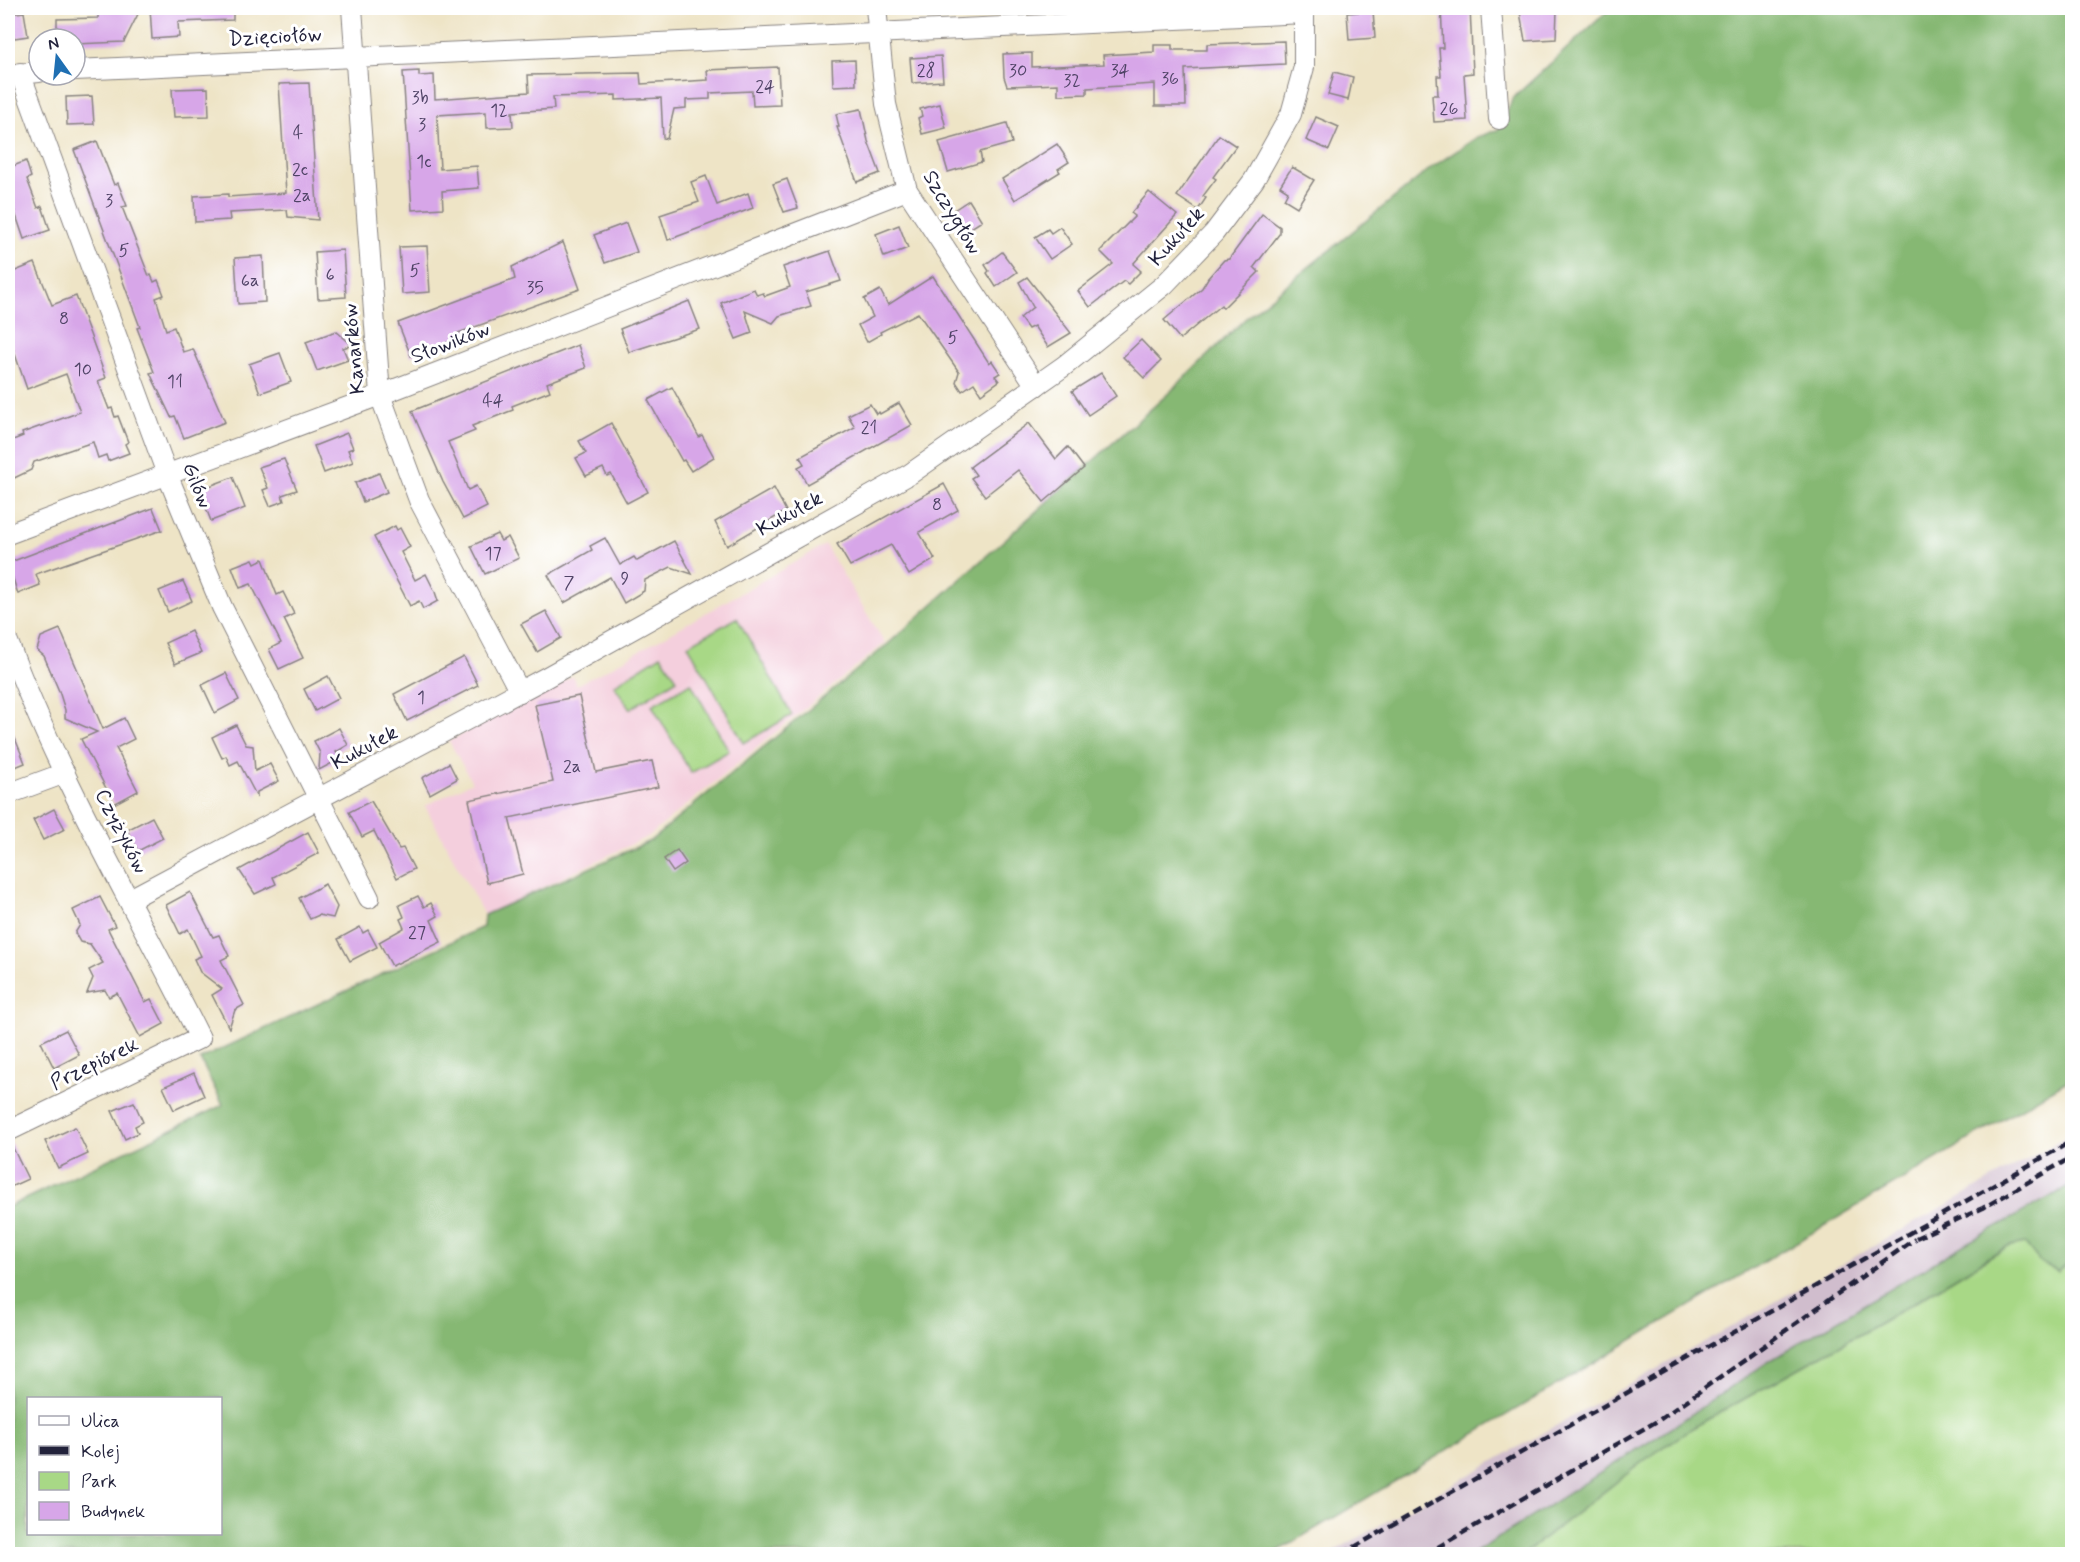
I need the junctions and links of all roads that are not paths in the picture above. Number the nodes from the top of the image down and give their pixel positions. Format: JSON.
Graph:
{"nodes":[{"id":1,"x":352,"y":8,"type":"edge"},
{"id":2,"x":876,"y":8,"type":"edge"},
{"id":3,"x":1491,"y":8,"type":"edge"},
{"id":4,"x":1304,"y":10,"type":"edge"},
{"id":5,"x":878,"y":32,"type":"junction"},
{"id":6,"x":355,"y":56,"type":"junction"},
{"id":7,"x":87,"y":69,"type":"edge"},
{"id":8,"x":22,"y":74,"type":"edge"},
{"id":9,"x":1499,"y":120,"type":"dead end"},
{"id":10,"x":908,"y":190,"type":"junction"},
{"id":11,"x":1036,"y":386,"type":"junction"},
{"id":12,"x":380,"y":395,"type":"junction"},
{"id":13,"x":167,"y":474,"type":"junction"},
{"id":14,"x":8,"y":534,"type":"edge"},
{"id":15,"x":8,"y":642,"type":"edge"},
{"id":16,"x":520,"y":692,"type":"junction"},
{"id":17,"x":65,"y":773,"type":"junction"},
{"id":18,"x":8,"y":794,"type":"edge"},
{"id":19,"x":317,"y":800,"type":"junction"},
{"id":20,"x":369,"y":898,"type":"dead end"},
{"id":21,"x":130,"y":899,"type":"junction"},
{"id":22,"x":201,"y":1038,"type":"joint"},
{"id":23,"x":8,"y":1131,"type":"edge"}],
"edges":[{"from":1,"to":6,"type":"street","name":"Kanarków"},
{"from":2,"to":5,"type":"street","name":"Szczygłów"},
{"from":3,"to":9,"type":"street"},
{"from":4,"to":5,"type":"street","name":"Dzięciołów"},
{"from":4,"to":11,"type":"street","name":"Kukułek"},
{"from":5,"to":6,"type":"street","name":"Dzięciołów"},
{"from":5,"to":10,"type":"street","name":"Szczygłów"},
{"from":6,"to":7,"type":"street","name":"Dzięciołów"},
{"from":6,"to":12,"type":"street","name":"Kanarków"},
{"from":8,"to":13,"type":"street","name":"Gilów"},
{"from":10,"to":11,"type":"street","name":"Szczygłów"},
{"from":10,"to":12,"type":"street","name":"Słowików"},
{"from":11,"to":16,"type":"street","name":"Kukułek"},
{"from":12,"to":13,"type":"street","name":"Słowików"},
{"from":12,"to":16,"type":"street","name":"Kanarków"},
{"from":13,"to":14,"type":"street","name":"Słowików"},
{"from":13,"to":19,"type":"street","name":"Gilów"},
{"from":15,"to":17,"type":"street","name":"Czyżyków"},
{"from":16,"to":19,"type":"street","name":"Kukułek"},
{"from":17,"to":18,"type":"street"},
{"from":17,"to":21,"type":"street","name":"Czyżyków"},
{"from":19,"to":20,"type":"street","name":"Gilów"},
{"from":19,"to":21,"type":"street","name":"Kukułek"},
{"from":21,"to":22,"type":"street","name":"Czyżyków"},
{"from":22,"to":23,"type":"street","name":"Przepiórek"}]}
